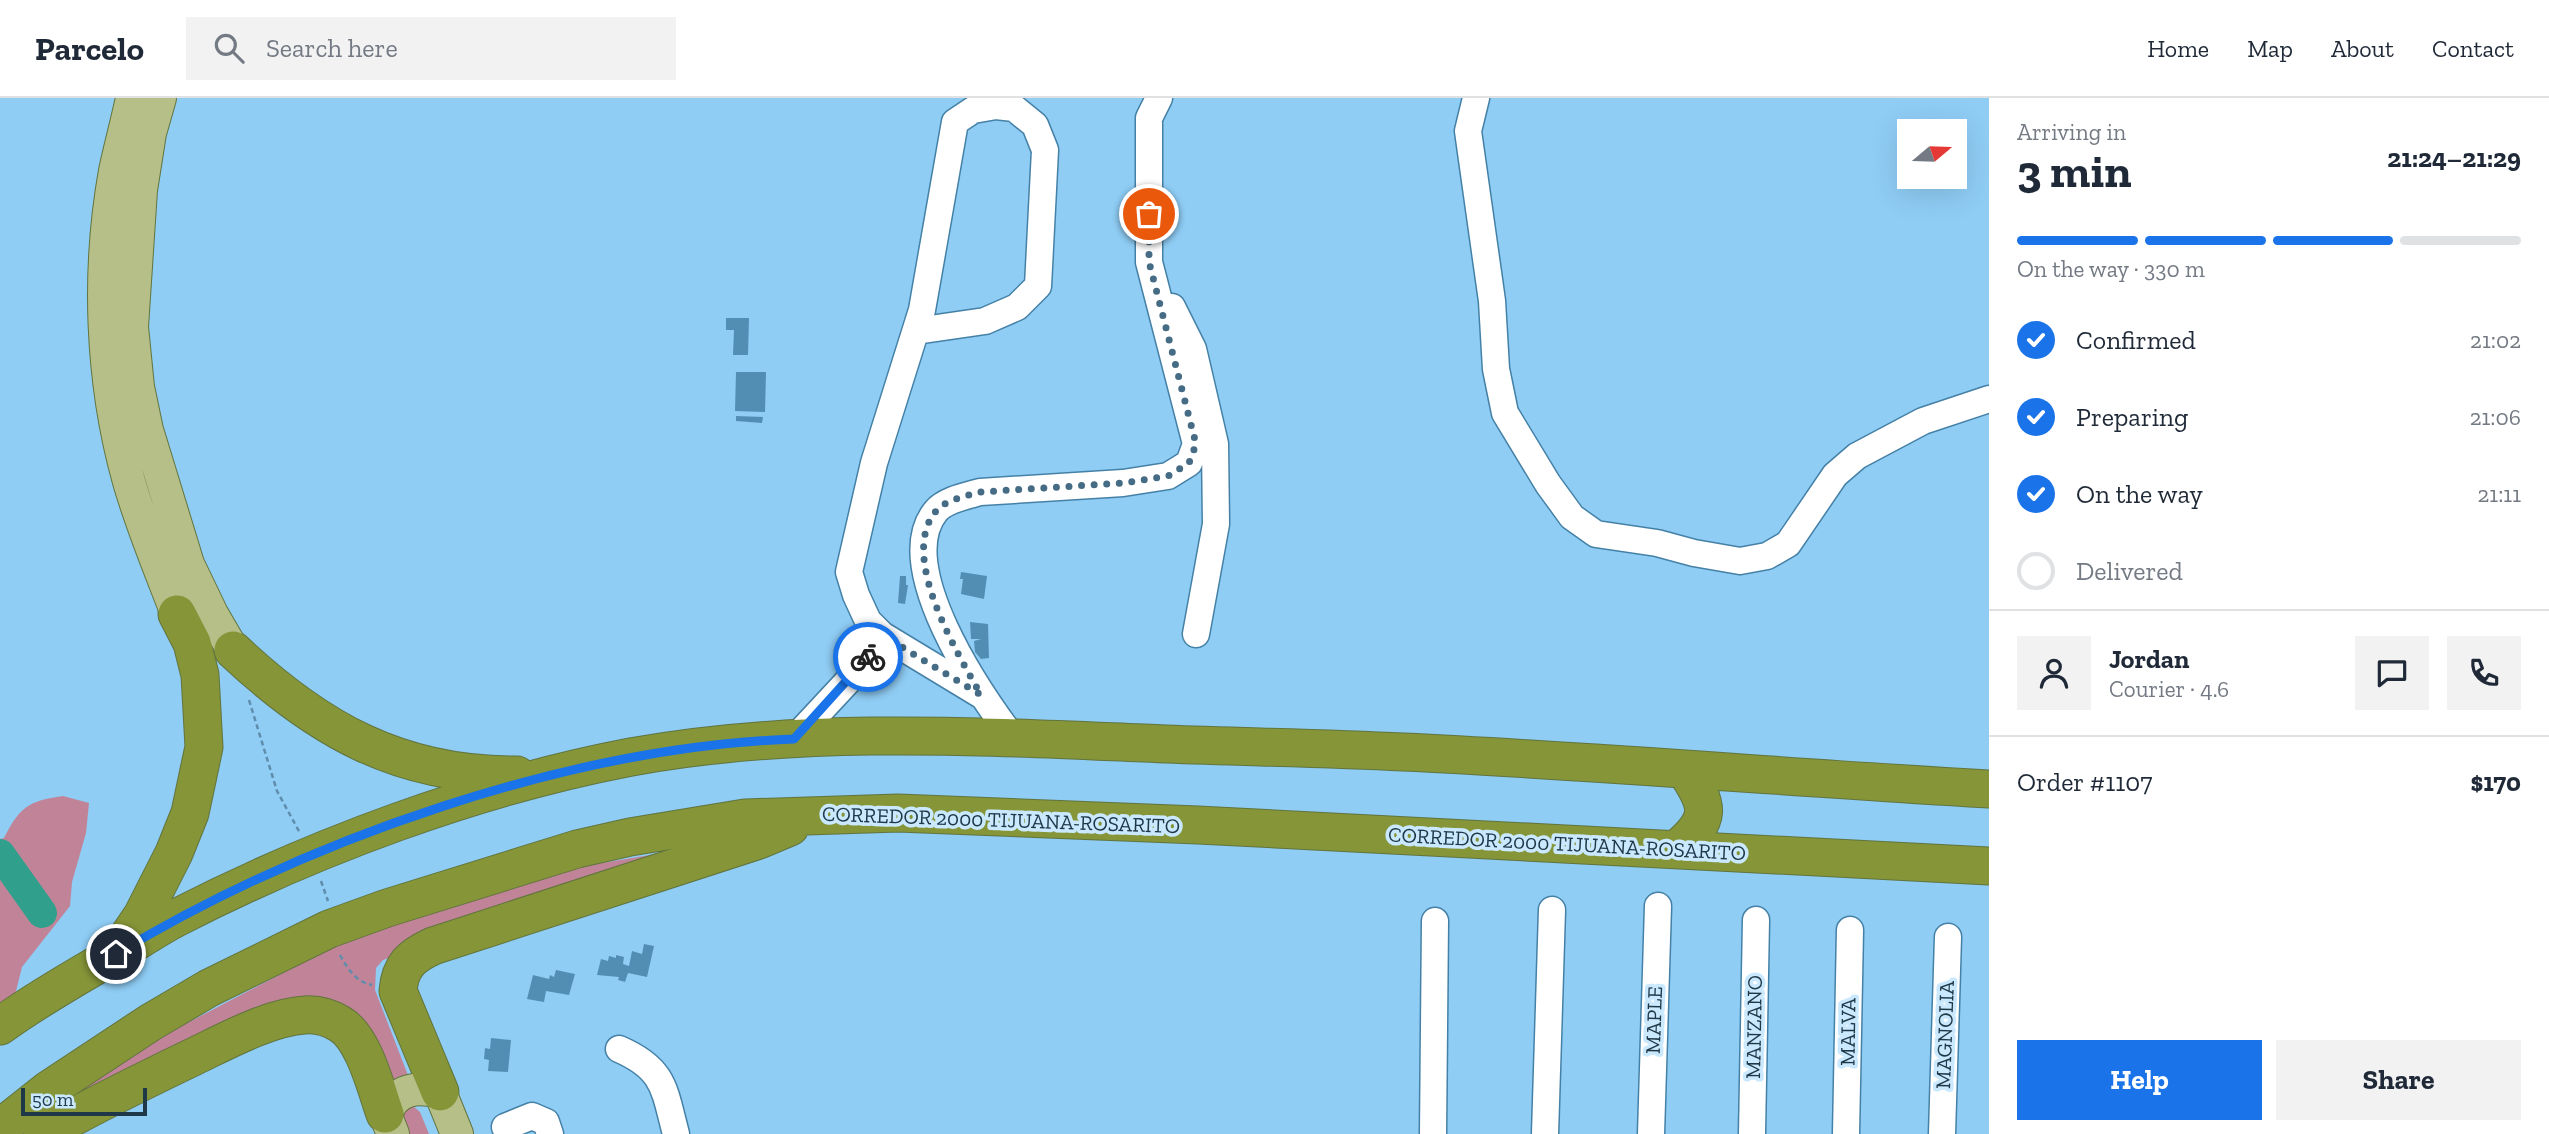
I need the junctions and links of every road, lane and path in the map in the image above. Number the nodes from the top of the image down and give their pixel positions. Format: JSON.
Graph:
{"nodes":[{"id":1,"x":132,"y":98,"type":"edge"},
{"id":2,"x":160,"y":98,"type":"edge"},
{"id":3,"x":1159,"y":98,"type":"edge"},
{"id":4,"x":1476,"y":98,"type":"edge"},
{"id":5,"x":1149,"y":262,"type":"junction"},
{"id":6,"x":916,"y":331,"type":"junction"},
{"id":7,"x":1989,"y":398,"type":"edge"},
{"id":8,"x":177,"y":614,"type":"junction"},
{"id":9,"x":1196,"y":634,"type":"dead end"},
{"id":10,"x":882,"y":635,"type":"junction"},
{"id":11,"x":233,"y":650,"type":"junction"},
{"id":12,"x":981,"y":695,"type":"junction"},
{"id":13,"x":1013,"y":738,"type":"junction"},
{"id":14,"x":794,"y":739,"type":"junction"},
{"id":15,"x":1685,"y":770,"type":"junction"},
{"id":16,"x":557,"y":774,"type":"junction"},
{"id":17,"x":1989,"y":789,"type":"edge"},
{"id":18,"x":822,"y":814,"type":"junction"},
{"id":19,"x":1678,"y":849,"type":"junction"},
{"id":20,"x":1989,"y":866,"type":"edge"},
{"id":21,"x":1658,"y":906,"type":"dead end"},
{"id":22,"x":1552,"y":910,"type":"dead end"},
{"id":23,"x":1756,"y":920,"type":"dead end"},
{"id":24,"x":1435,"y":921,"type":"dead end"},
{"id":25,"x":1850,"y":930,"type":"dead end"},
{"id":26,"x":1948,"y":937,"type":"dead end"},
{"id":27,"x":116,"y":954,"type":"junction"},
{"id":28,"x":0,"y":1026,"type":"edge"},
{"id":29,"x":619,"y":1049,"type":"dead end"},
{"id":30,"x":440,"y":1092,"type":"junction"},
{"id":31,"x":389,"y":1124,"type":"edge"},
{"id":32,"x":0,"y":1128,"type":"edge"},
{"id":33,"x":42,"y":1134,"type":"edge"},
{"id":34,"x":457,"y":1134,"type":"edge"},
{"id":35,"x":508,"y":1134,"type":"edge"},
{"id":36,"x":550,"y":1134,"type":"edge"},
{"id":37,"x":676,"y":1134,"type":"edge"},
{"id":38,"x":1433,"y":1134,"type":"edge"},
{"id":39,"x":1545,"y":1134,"type":"edge"},
{"id":40,"x":1651,"y":1134,"type":"edge"},
{"id":41,"x":1752,"y":1134,"type":"edge"},
{"id":42,"x":1846,"y":1134,"type":"edge"},
{"id":43,"x":1942,"y":1134,"type":"edge"}],
"edges":[{"from":1,"to":8,"type":"main road"},
{"from":2,"to":11,"type":"main road"},
{"from":3,"to":5,"type":"street"},
{"from":4,"to":7,"type":"street"},
{"from":5,"to":9,"type":"street"},
{"from":5,"to":12,"type":"street"},
{"from":6,"to":6,"type":"street"},
{"from":6,"to":10,"type":"street"},
{"from":8,"to":11,"type":"street"},
{"from":8,"to":27,"type":"highway"},
{"from":10,"to":12,"type":"street"},
{"from":10,"to":14,"type":"street"},
{"from":11,"to":16,"type":"highway"},
{"from":12,"to":13,"type":"street"},
{"from":13,"to":14,"type":"highway"},
{"from":13,"to":15,"type":"highway"},
{"from":14,"to":16,"type":"highway"},
{"from":15,"to":17,"type":"highway"},
{"from":15,"to":19,"type":"highway"},
{"from":16,"to":27,"type":"highway"},
{"from":18,"to":19,"type":"highway","name":"CORREDOR 2000 TIJUANA-ROSARITO"},
{"from":18,"to":30,"type":"highway"},
{"from":18,"to":32,"type":"highway","name":"CORREDOR 2000 TIJUANA-ROSARITO"},
{"from":19,"to":20,"type":"highway","name":"CORREDOR 2000 TIJUANA-ROSARITO"},
{"from":21,"to":40,"type":"street","name":"MAPLE"},
{"from":22,"to":39,"type":"street"},
{"from":23,"to":41,"type":"street","name":"MANZANO"},
{"from":24,"to":38,"type":"street"},
{"from":25,"to":42,"type":"street","name":"MALVA"},
{"from":26,"to":43,"type":"street","name":"MAGNOLIA"},
{"from":27,"to":28,"type":"highway"},
{"from":29,"to":37,"type":"street"},
{"from":30,"to":31,"type":"main road"},
{"from":30,"to":34,"type":"main road"},
{"from":31,"to":33,"type":"highway"},
{"from":35,"to":36,"type":"street"}]}
